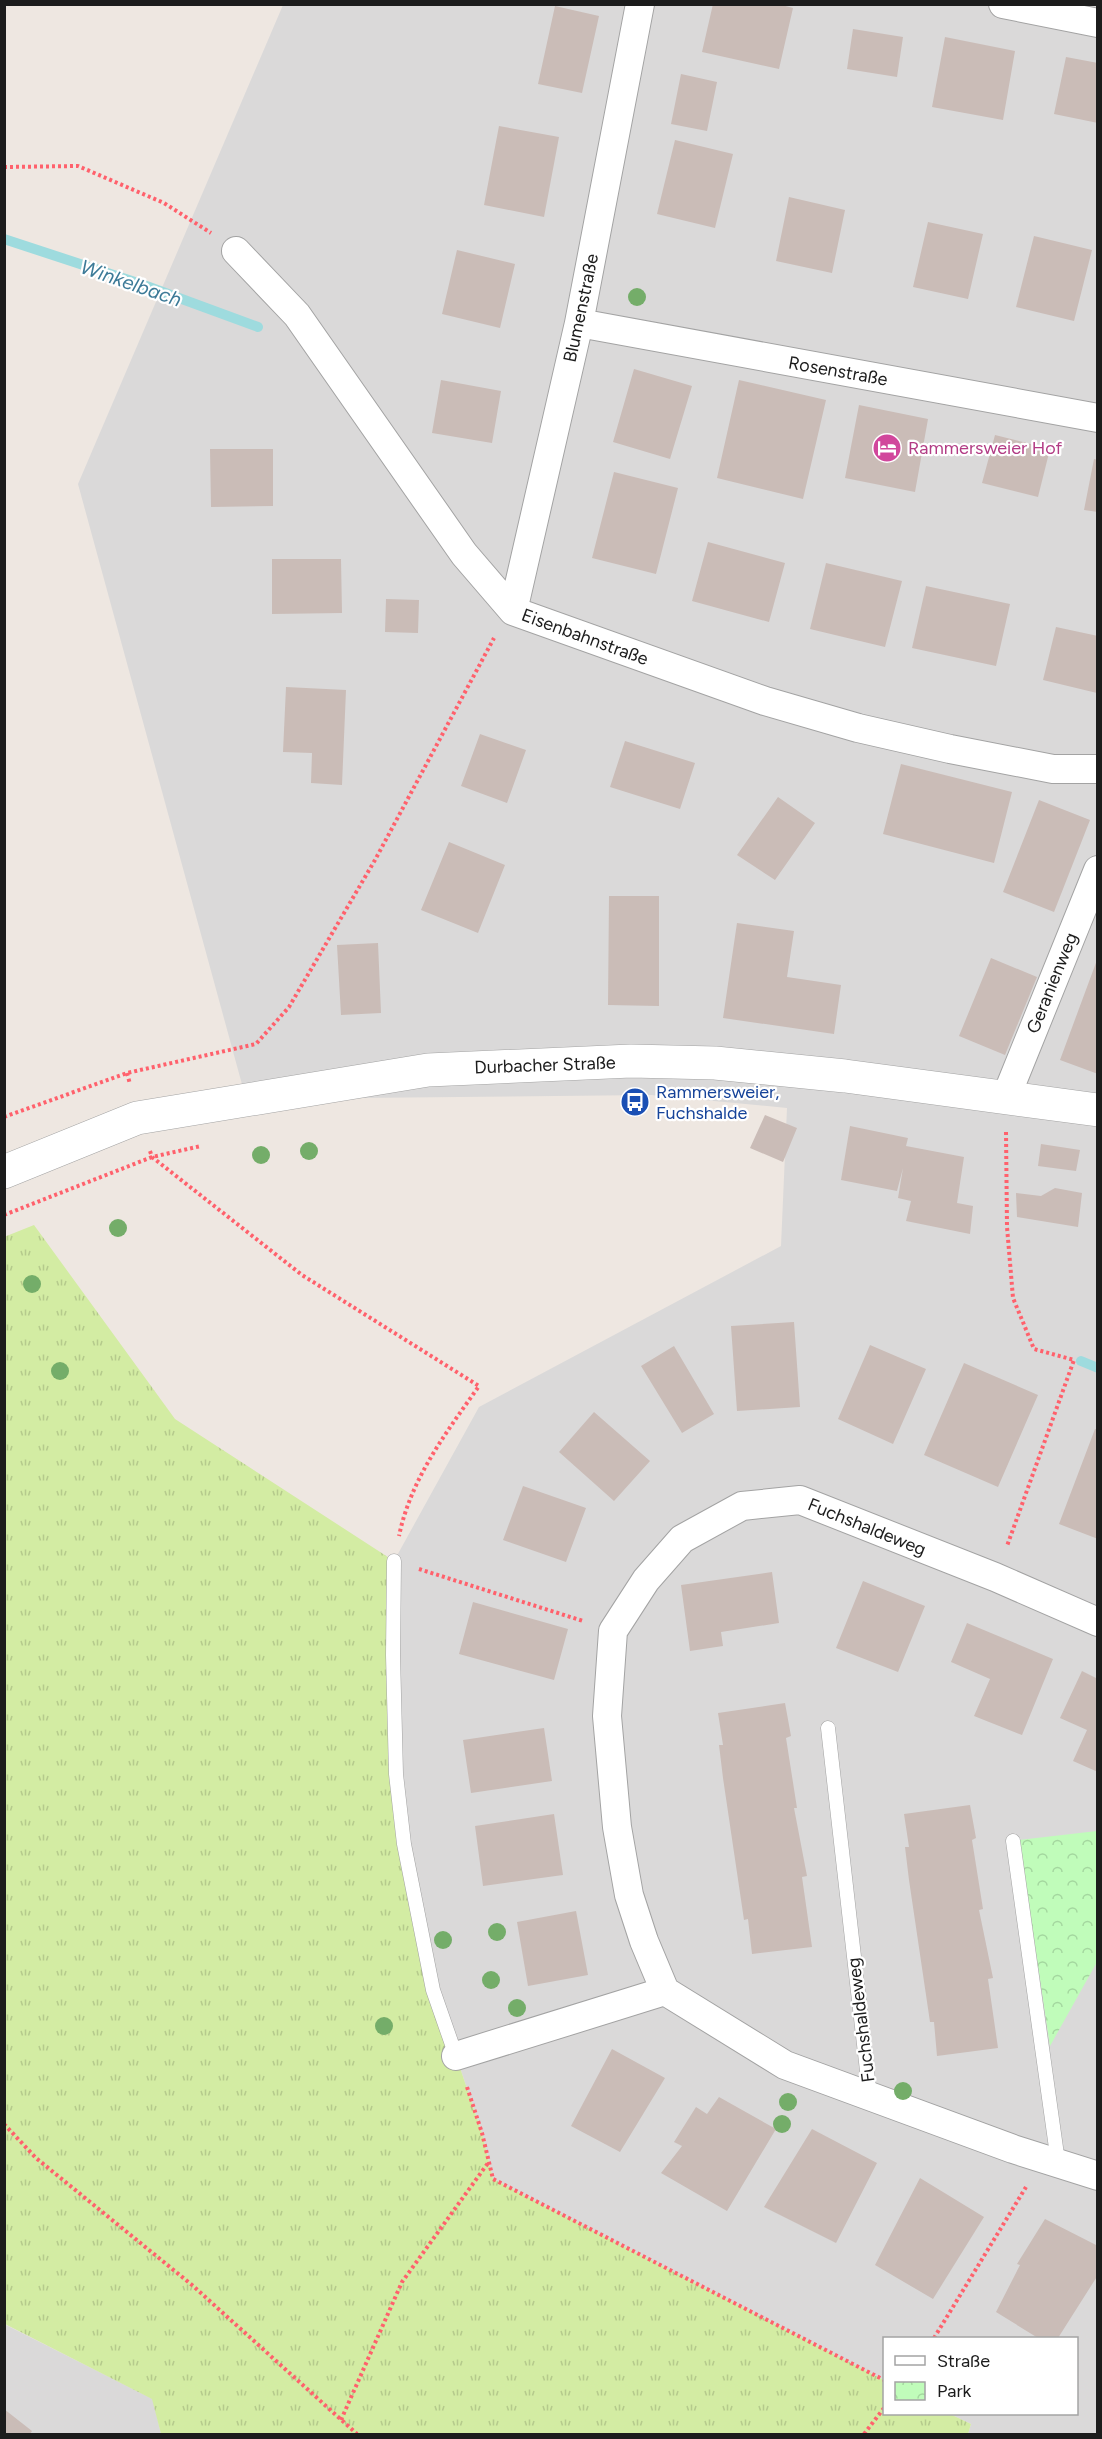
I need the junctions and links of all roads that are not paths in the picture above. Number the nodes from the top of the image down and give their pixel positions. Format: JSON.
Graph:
{"nodes":[{"id":1,"x":640,"y":4,"type":"edge"},
{"id":2,"x":1003,"y":4,"type":"edge"},
{"id":3,"x":1098,"y":23,"type":"edge"},
{"id":4,"x":236,"y":251,"type":"road end"},
{"id":5,"x":579,"y":323,"type":"junction"},
{"id":6,"x":1098,"y":418,"type":"edge"},
{"id":7,"x":513,"y":611,"type":"junction"},
{"id":8,"x":1098,"y":769,"type":"edge"},
{"id":9,"x":1098,"y":870,"type":"edge"},
{"id":10,"x":1006,"y":1097,"type":"junction"},
{"id":11,"x":1098,"y":1110,"type":"edge"},
{"id":12,"x":4,"y":1172,"type":"edge"},
{"id":13,"x":394,"y":1561,"type":"road end"},
{"id":14,"x":1098,"y":1622,"type":"edge"},
{"id":15,"x":828,"y":1728,"type":"dead end"},
{"id":16,"x":1013,"y":1841,"type":"dead end"},
{"id":17,"x":665,"y":1991,"type":"junction"},
{"id":18,"x":456,"y":2056,"type":"joint"},
{"id":19,"x":870,"y":2097,"type":"junction"},
{"id":20,"x":1051,"y":2160,"type":"junction"},
{"id":21,"x":1098,"y":2176,"type":"edge"}],
"edges":[{"from":1,"to":5,"type":"street","name":"Blumenstraße"},
{"from":2,"to":3,"type":"street"},
{"from":4,"to":7,"type":"street","name":"Eisenbahnstraße"},
{"from":5,"to":6,"type":"street","name":"Rosenstraße"},
{"from":5,"to":7,"type":"street","name":"Blumenstraße"},
{"from":7,"to":8,"type":"street","name":"Eisenbahnstraße"},
{"from":9,"to":10,"type":"street","name":"Geranienweg"},
{"from":10,"to":11,"type":"street","name":"Durbacher Straße"},
{"from":10,"to":12,"type":"street","name":"Durbacher Straße"},
{"from":13,"to":18,"type":"lane"},
{"from":14,"to":17,"type":"street","name":"Fuchshaldeweg"},
{"from":15,"to":19,"type":"lane","name":"Fuchshaldeweg"},
{"from":16,"to":20,"type":"lane"},
{"from":17,"to":18,"type":"street"},
{"from":17,"to":19,"type":"street","name":"Fuchshaldeweg"},
{"from":19,"to":20,"type":"street","name":"Fuchshaldeweg"},
{"from":20,"to":21,"type":"street","name":"Fuchshaldeweg"}]}
